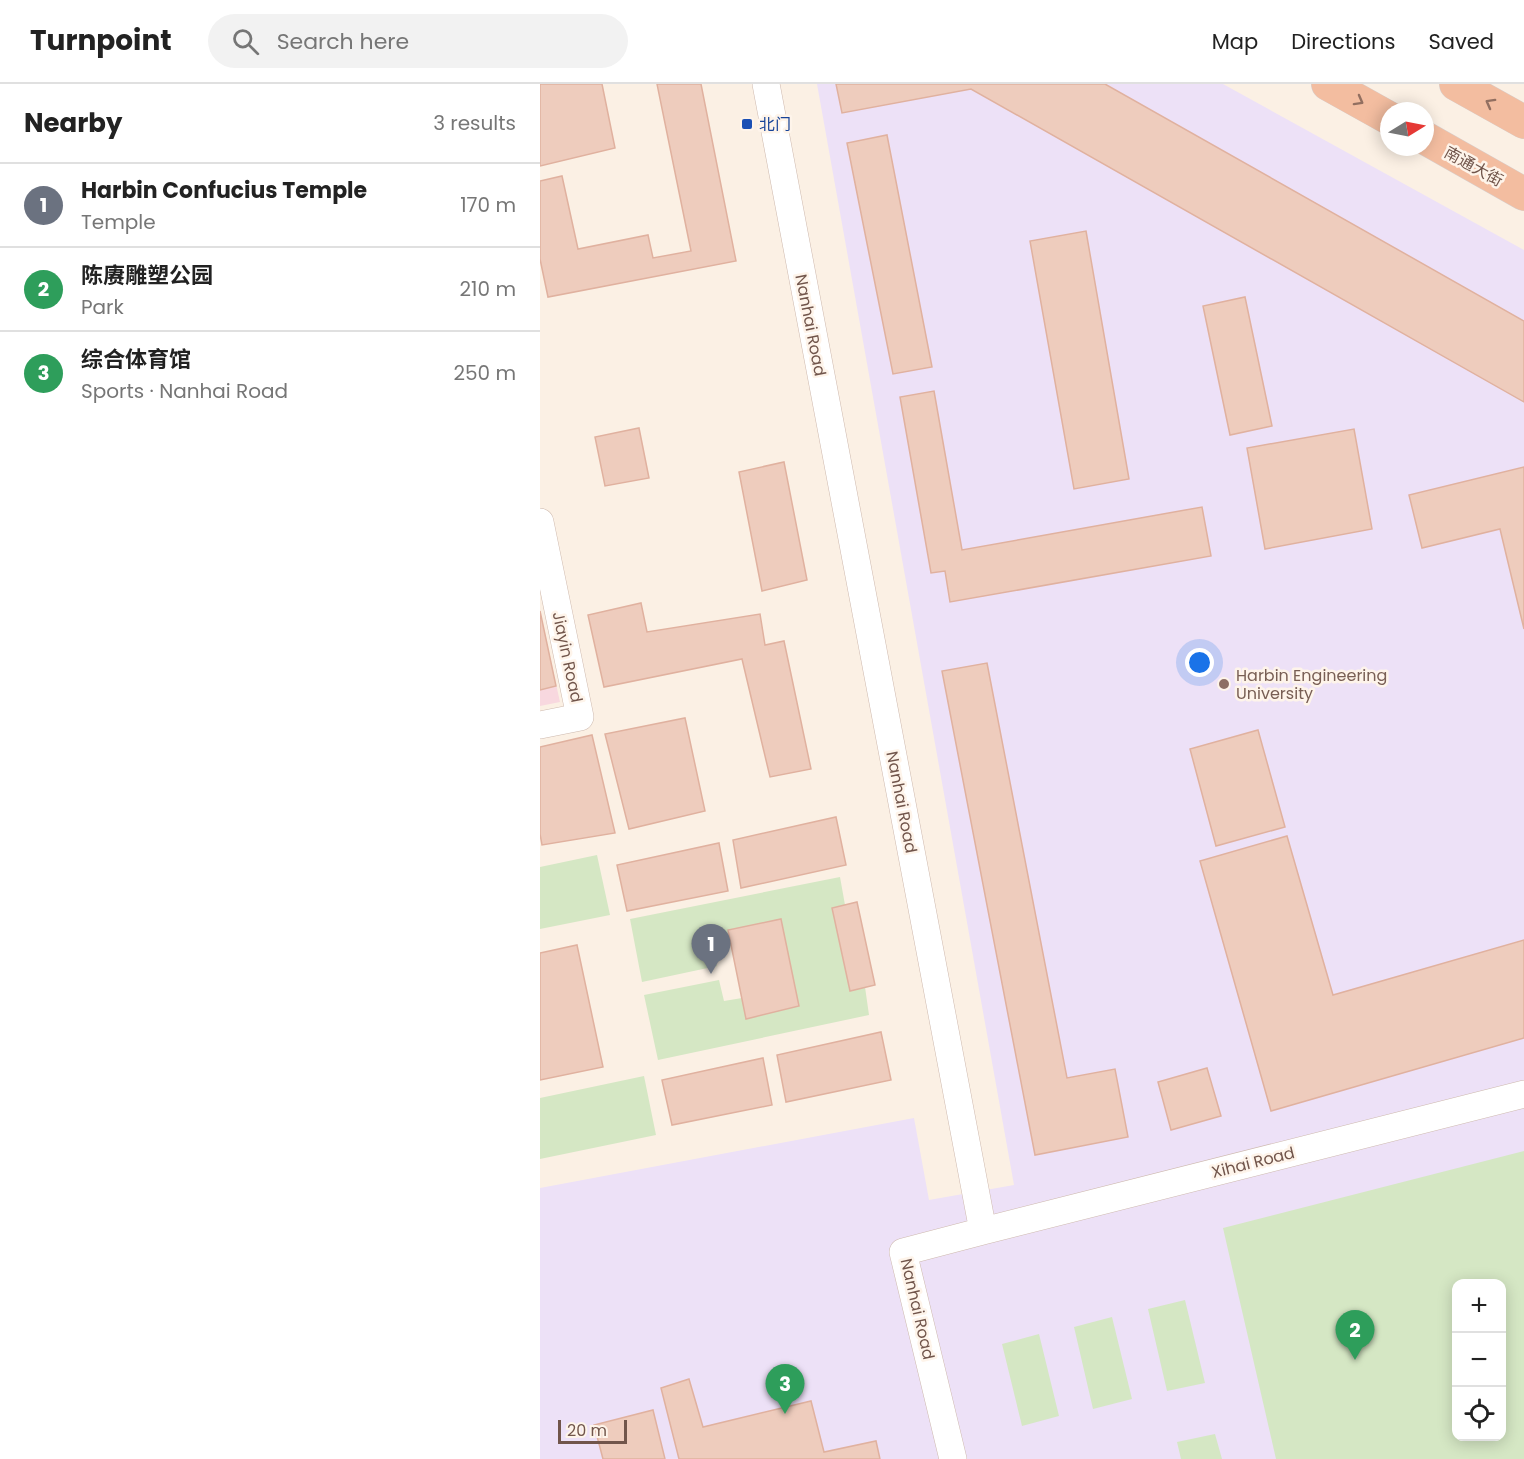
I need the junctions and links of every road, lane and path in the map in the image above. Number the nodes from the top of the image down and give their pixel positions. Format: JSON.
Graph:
{"nodes":[{"id":1,"x":766,"y":84,"type":"edge"},
{"id":2,"x":1328,"y":84,"type":"edge"},
{"id":3,"x":1456,"y":84,"type":"edge"},
{"id":4,"x":1380,"y":113,"type":"edge"},
{"id":5,"x":1524,"y":122,"type":"edge"},
{"id":6,"x":1434,"y":143,"type":"edge"},
{"id":7,"x":1524,"y":194,"type":"edge"},
{"id":8,"x":540,"y":522,"type":"edge"},
{"id":9,"x":540,"y":725,"type":"edge"},
{"id":10,"x":1524,"y":1094,"type":"edge"},
{"id":11,"x":983,"y":1231,"type":"junction"},
{"id":12,"x":953,"y":1459,"type":"edge"}],
"edges":[{"from":1,"to":11,"type":"street","name":"Nanhai Road"},
{"from":2,"to":4,"type":"highway","one_way":true},
{"from":5,"to":3,"type":"highway","one_way":true},
{"from":6,"to":7,"type":"highway","name":"南通大街"},
{"from":8,"to":9,"type":"street","name":"Jiayin Road"},
{"from":10,"to":11,"type":"street","name":"Xihai Road"},
{"from":11,"to":12,"type":"street","name":"Nanhai Road"}]}
